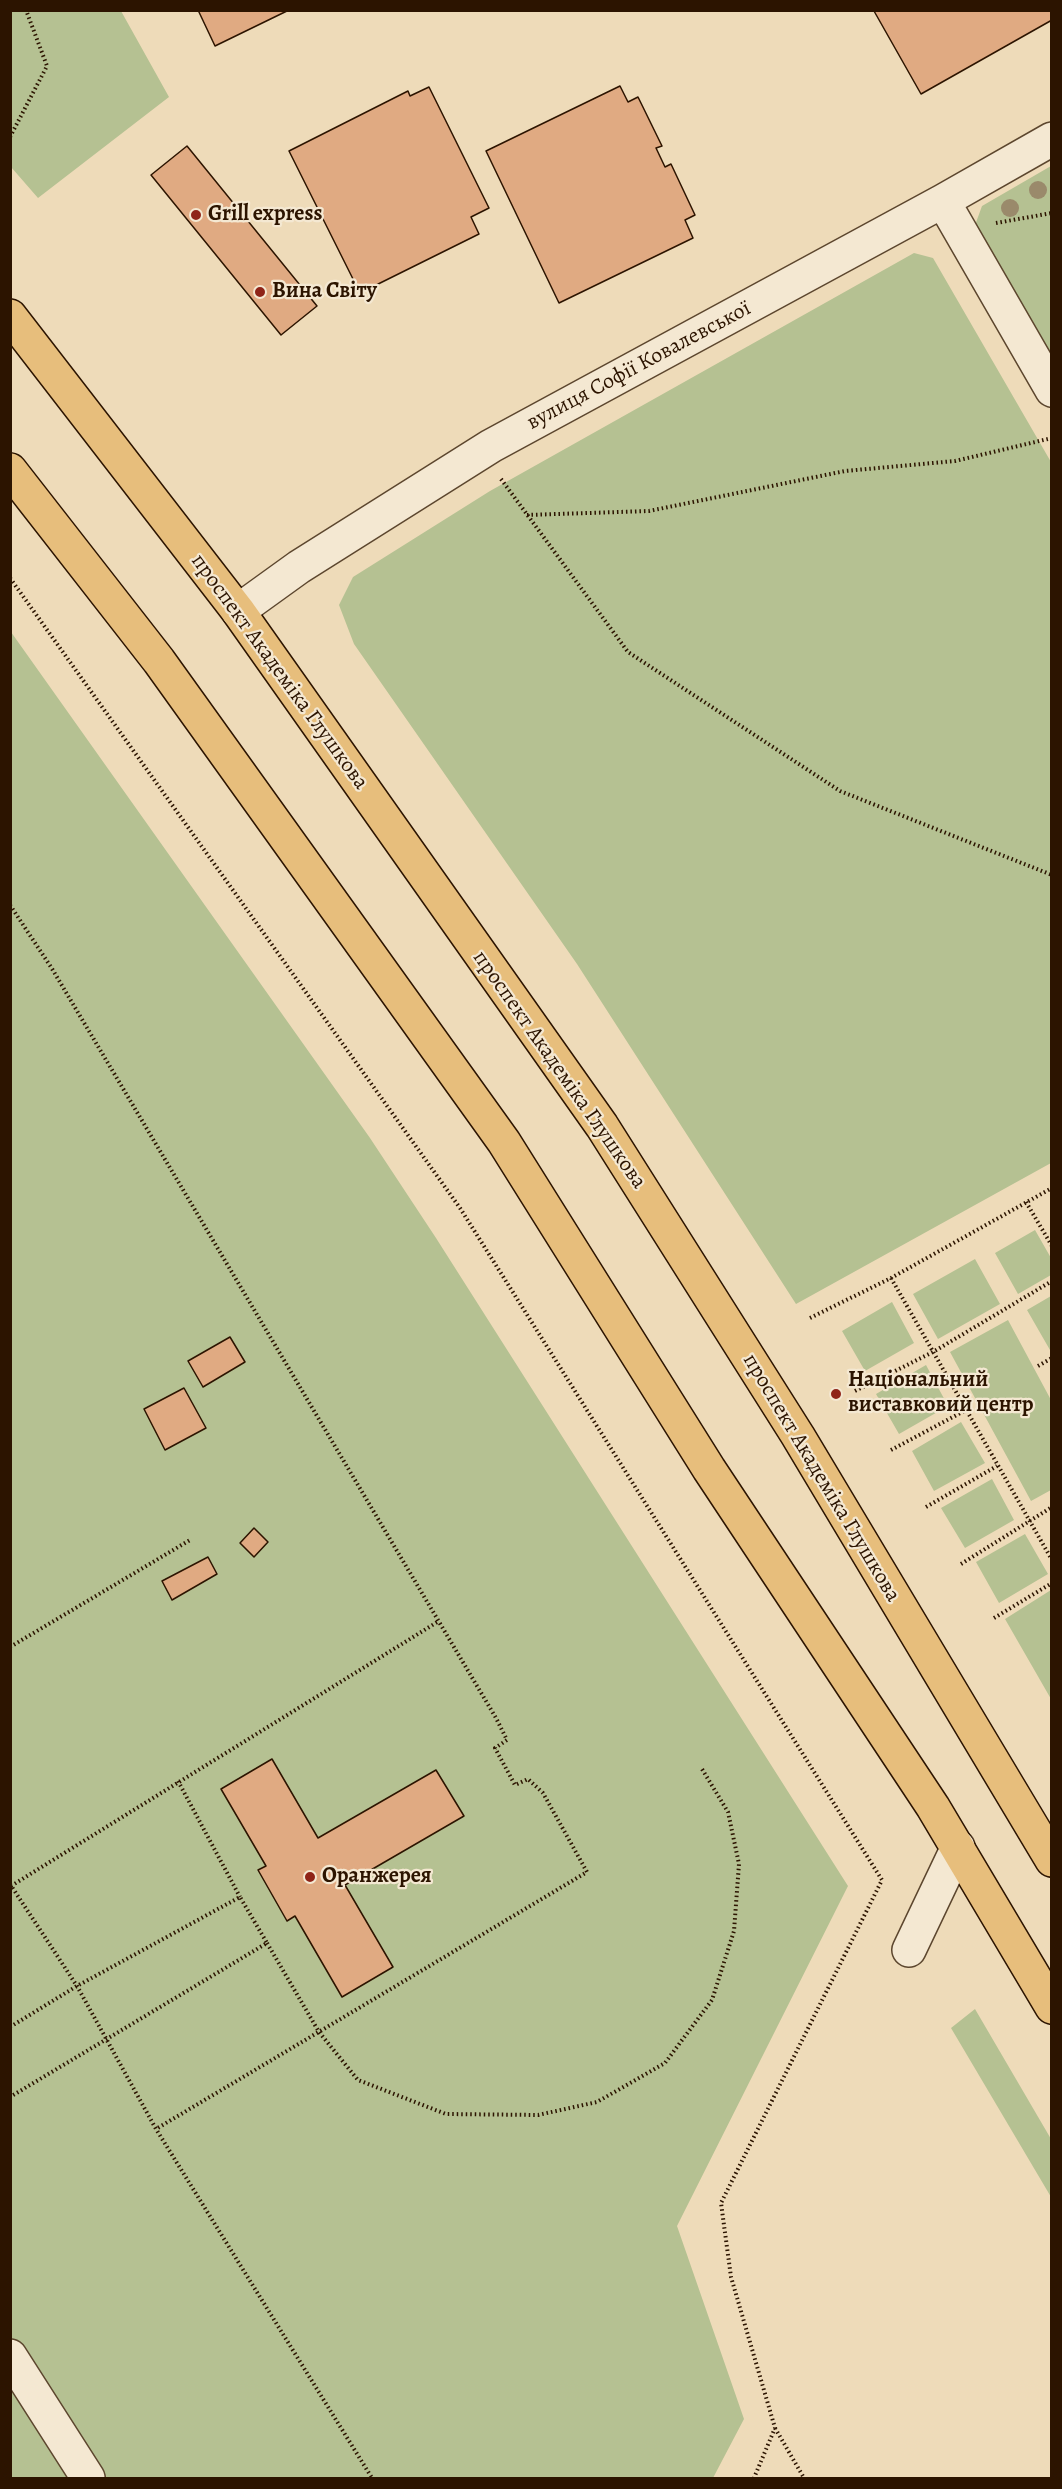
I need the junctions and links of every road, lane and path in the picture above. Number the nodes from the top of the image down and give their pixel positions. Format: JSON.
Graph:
{"nodes":[{"id":1,"x":26,"y":10,"type":"edge"},
{"id":2,"x":10,"y":137,"type":"edge"},
{"id":3,"x":1052,"y":139,"type":"edge"},
{"id":4,"x":1052,"y":213,"type":"edge"},
{"id":5,"x":950,"y":214,"type":"junction"},
{"id":6,"x":10,"y":316,"type":"edge"},
{"id":7,"x":1052,"y":390,"type":"edge"},
{"id":8,"x":1052,"y":438,"type":"edge"},
{"id":9,"x":10,"y":470,"type":"edge"},
{"id":10,"x":499,"y":476,"type":"dead end"},
{"id":11,"x":527,"y":516,"type":"junction"},
{"id":12,"x":10,"y":578,"type":"edge"},
{"id":13,"x":238,"y":611,"type":"junction"},
{"id":14,"x":1052,"y":875,"type":"edge"},
{"id":15,"x":10,"y":904,"type":"edge"},
{"id":16,"x":1052,"y":1188,"type":"edge"},
{"id":17,"x":1026,"y":1202,"type":"junction"},
{"id":18,"x":1052,"y":1246,"type":"edge"},
{"id":19,"x":891,"y":1278,"type":"junction"},
{"id":20,"x":1052,"y":1281,"type":"edge"},
{"id":21,"x":810,"y":1318,"type":"dead end"},
{"id":22,"x":933,"y":1352,"type":"junction"},
{"id":23,"x":1052,"y":1358,"type":"edge"},
{"id":24,"x":1038,"y":1366,"type":"dead end"},
{"id":25,"x":855,"y":1391,"type":"dead end"},
{"id":26,"x":966,"y":1410,"type":"junction"},
{"id":27,"x":891,"y":1450,"type":"dead end"},
{"id":28,"x":998,"y":1466,"type":"junction"},
{"id":29,"x":926,"y":1507,"type":"dead end"},
{"id":30,"x":1052,"y":1507,"type":"edge"},
{"id":31,"x":1028,"y":1521,"type":"junction"},
{"id":32,"x":190,"y":1540,"type":"dead end"},
{"id":33,"x":1052,"y":1560,"type":"edge"},
{"id":34,"x":961,"y":1564,"type":"dead end"},
{"id":35,"x":1052,"y":1583,"type":"edge"},
{"id":36,"x":994,"y":1618,"type":"dead end"},
{"id":37,"x":439,"y":1621,"type":"junction"},
{"id":38,"x":10,"y":1647,"type":"edge"},
{"id":39,"x":702,"y":1769,"type":"dead end"},
{"id":40,"x":178,"y":1781,"type":"junction"},
{"id":41,"x":958,"y":1847,"type":"junction"},
{"id":42,"x":1052,"y":1860,"type":"edge"},
{"id":43,"x":11,"y":1885,"type":"edge"},
{"id":44,"x":240,"y":1897,"type":"junction"},
{"id":45,"x":267,"y":1943,"type":"junction"},
{"id":46,"x":909,"y":1950,"type":"dead end"},
{"id":47,"x":77,"y":1986,"type":"junction"},
{"id":48,"x":1052,"y":2007,"type":"edge"},
{"id":49,"x":10,"y":2027,"type":"edge"},
{"id":50,"x":318,"y":2032,"type":"junction"},
{"id":51,"x":105,"y":2040,"type":"junction"},
{"id":52,"x":10,"y":2097,"type":"edge"},
{"id":53,"x":156,"y":2129,"type":"junction"},
{"id":54,"x":10,"y":2356,"type":"edge"},
{"id":55,"x":775,"y":2428,"type":"junction"},
{"id":56,"x":88,"y":2478,"type":"edge"},
{"id":57,"x":372,"y":2478,"type":"edge"},
{"id":58,"x":754,"y":2478,"type":"edge"},
{"id":59,"x":804,"y":2478,"type":"edge"}],
"edges":[{"from":1,"to":2,"type":"path"},
{"from":3,"to":5,"type":"street","name":"вулиця Софії Ковалевської"},
{"from":4,"to":5,"type":"path"},
{"from":5,"to":7,"type":"street"},
{"from":5,"to":13,"type":"street","name":"вулиця Софії Ковалевської"},
{"from":6,"to":13,"type":"highway","name":"проспект Академіка Глушкова"},
{"from":8,"to":11,"type":"path"},
{"from":9,"to":41,"type":"highway"},
{"from":10,"to":11,"type":"path"},
{"from":11,"to":14,"type":"path"},
{"from":12,"to":55,"type":"path"},
{"from":13,"to":42,"type":"highway","name":"проспект Академіка Глушкова"},
{"from":15,"to":37,"type":"path"},
{"from":16,"to":17,"type":"path"},
{"from":17,"to":18,"type":"path"},
{"from":17,"to":19,"type":"path"},
{"from":19,"to":21,"type":"path"},
{"from":19,"to":22,"type":"path"},
{"from":20,"to":22,"type":"path"},
{"from":22,"to":25,"type":"path"},
{"from":22,"to":26,"type":"path"},
{"from":23,"to":24,"type":"path"},
{"from":26,"to":27,"type":"path"},
{"from":26,"to":28,"type":"path"},
{"from":28,"to":29,"type":"path"},
{"from":28,"to":31,"type":"path"},
{"from":30,"to":31,"type":"path"},
{"from":31,"to":33,"type":"path"},
{"from":31,"to":34,"type":"path"},
{"from":32,"to":38,"type":"path"},
{"from":35,"to":36,"type":"path"},
{"from":37,"to":40,"type":"path"},
{"from":37,"to":50,"type":"path"},
{"from":39,"to":50,"type":"path"},
{"from":40,"to":43,"type":"path"},
{"from":40,"to":44,"type":"path"},
{"from":41,"to":46,"type":"street"},
{"from":41,"to":48,"type":"highway"},
{"from":43,"to":47,"type":"path"},
{"from":44,"to":45,"type":"path"},
{"from":44,"to":47,"type":"path"},
{"from":45,"to":50,"type":"path"},
{"from":45,"to":51,"type":"path"},
{"from":47,"to":49,"type":"path"},
{"from":47,"to":51,"type":"path"},
{"from":50,"to":53,"type":"path"},
{"from":51,"to":52,"type":"path"},
{"from":51,"to":53,"type":"path"},
{"from":53,"to":57,"type":"path"},
{"from":54,"to":56,"type":"street"},
{"from":55,"to":58,"type":"path"},
{"from":55,"to":59,"type":"path"}]}
